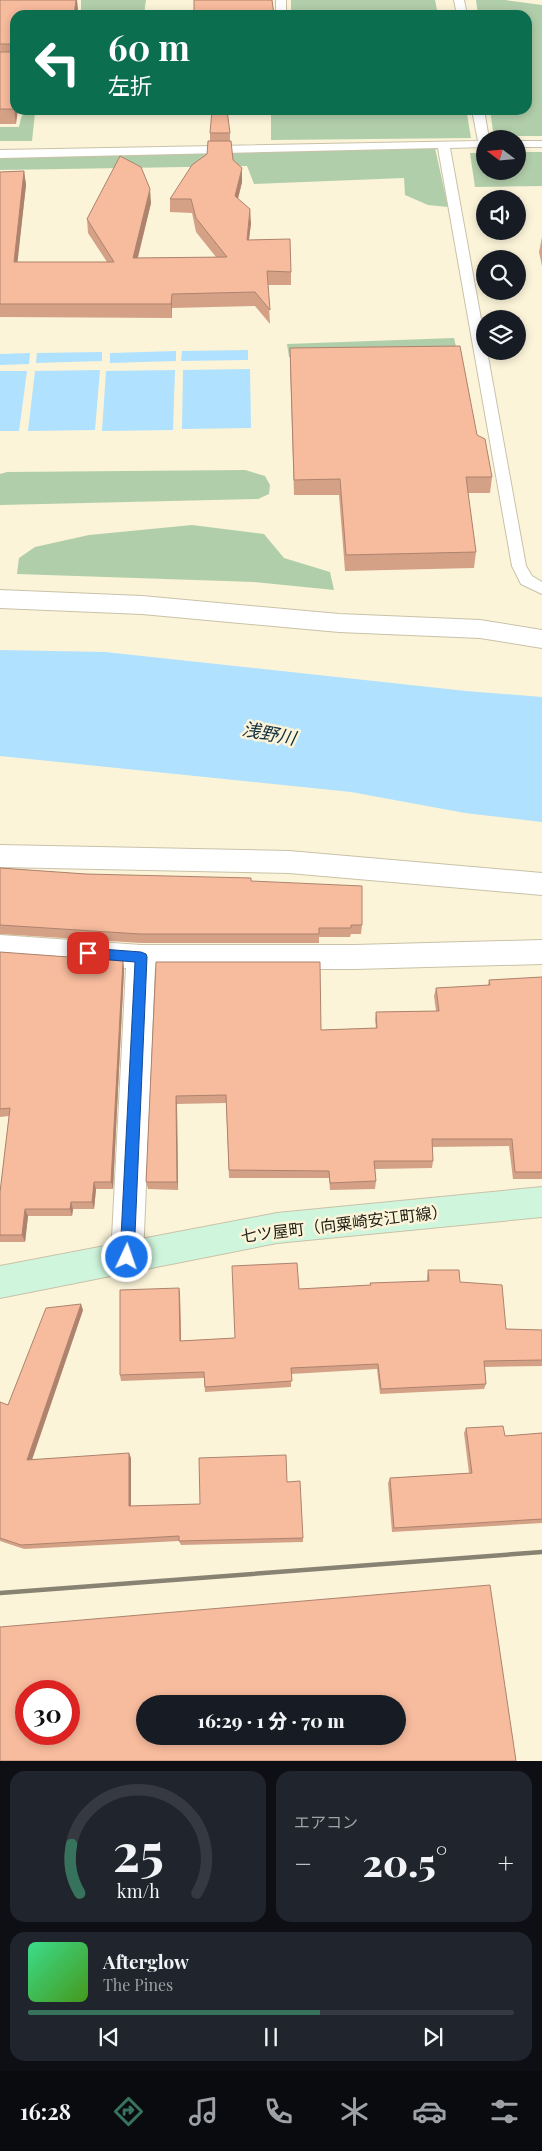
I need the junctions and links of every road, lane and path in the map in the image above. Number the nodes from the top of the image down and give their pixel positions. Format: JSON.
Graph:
{"nodes":[{"id":1,"x":479,"y":115,"type":"edge"},
{"id":2,"x":482,"y":130,"type":"edge"},
{"id":3,"x":442,"y":144,"type":"junction"},
{"id":4,"x":476,"y":144,"type":"edge"},
{"id":5,"x":526,"y":144,"type":"edge"},
{"id":6,"x":542,"y":144,"type":"edge"},
{"id":7,"x":0,"y":154,"type":"edge"},
{"id":8,"x":542,"y":588,"type":"edge"},
{"id":9,"x":0,"y":599,"type":"edge"},
{"id":10,"x":542,"y":639,"type":"edge"},
{"id":11,"x":0,"y":856,"type":"edge"},
{"id":12,"x":542,"y":884,"type":"edge"},
{"id":13,"x":0,"y":947,"type":"edge"},
{"id":14,"x":542,"y":952,"type":"edge"},
{"id":15,"x":141,"y":957,"type":"junction"},
{"id":16,"x":542,"y":1202,"type":"edge"},
{"id":17,"x":127,"y":1257,"type":"junction"},
{"id":18,"x":0,"y":1282,"type":"edge"}],
"edges":[{"from":1,"to":2,"type":"lane"},
{"from":3,"to":4,"type":"lane"},
{"from":3,"to":7,"type":"lane"},
{"from":3,"to":8,"type":"lane"},
{"from":5,"to":6,"type":"lane"},
{"from":9,"to":10,"type":"street"},
{"from":11,"to":12,"type":"street"},
{"from":13,"to":15,"type":"street"},
{"from":14,"to":15,"type":"street"},
{"from":15,"to":17,"type":"street"},
{"from":16,"to":17,"type":"main road","name":"七ツ屋町（向粟崎安江町線）"},
{"from":17,"to":18,"type":"main road","name":"七ツ屋町（向粟崎安江町線）"}]}
